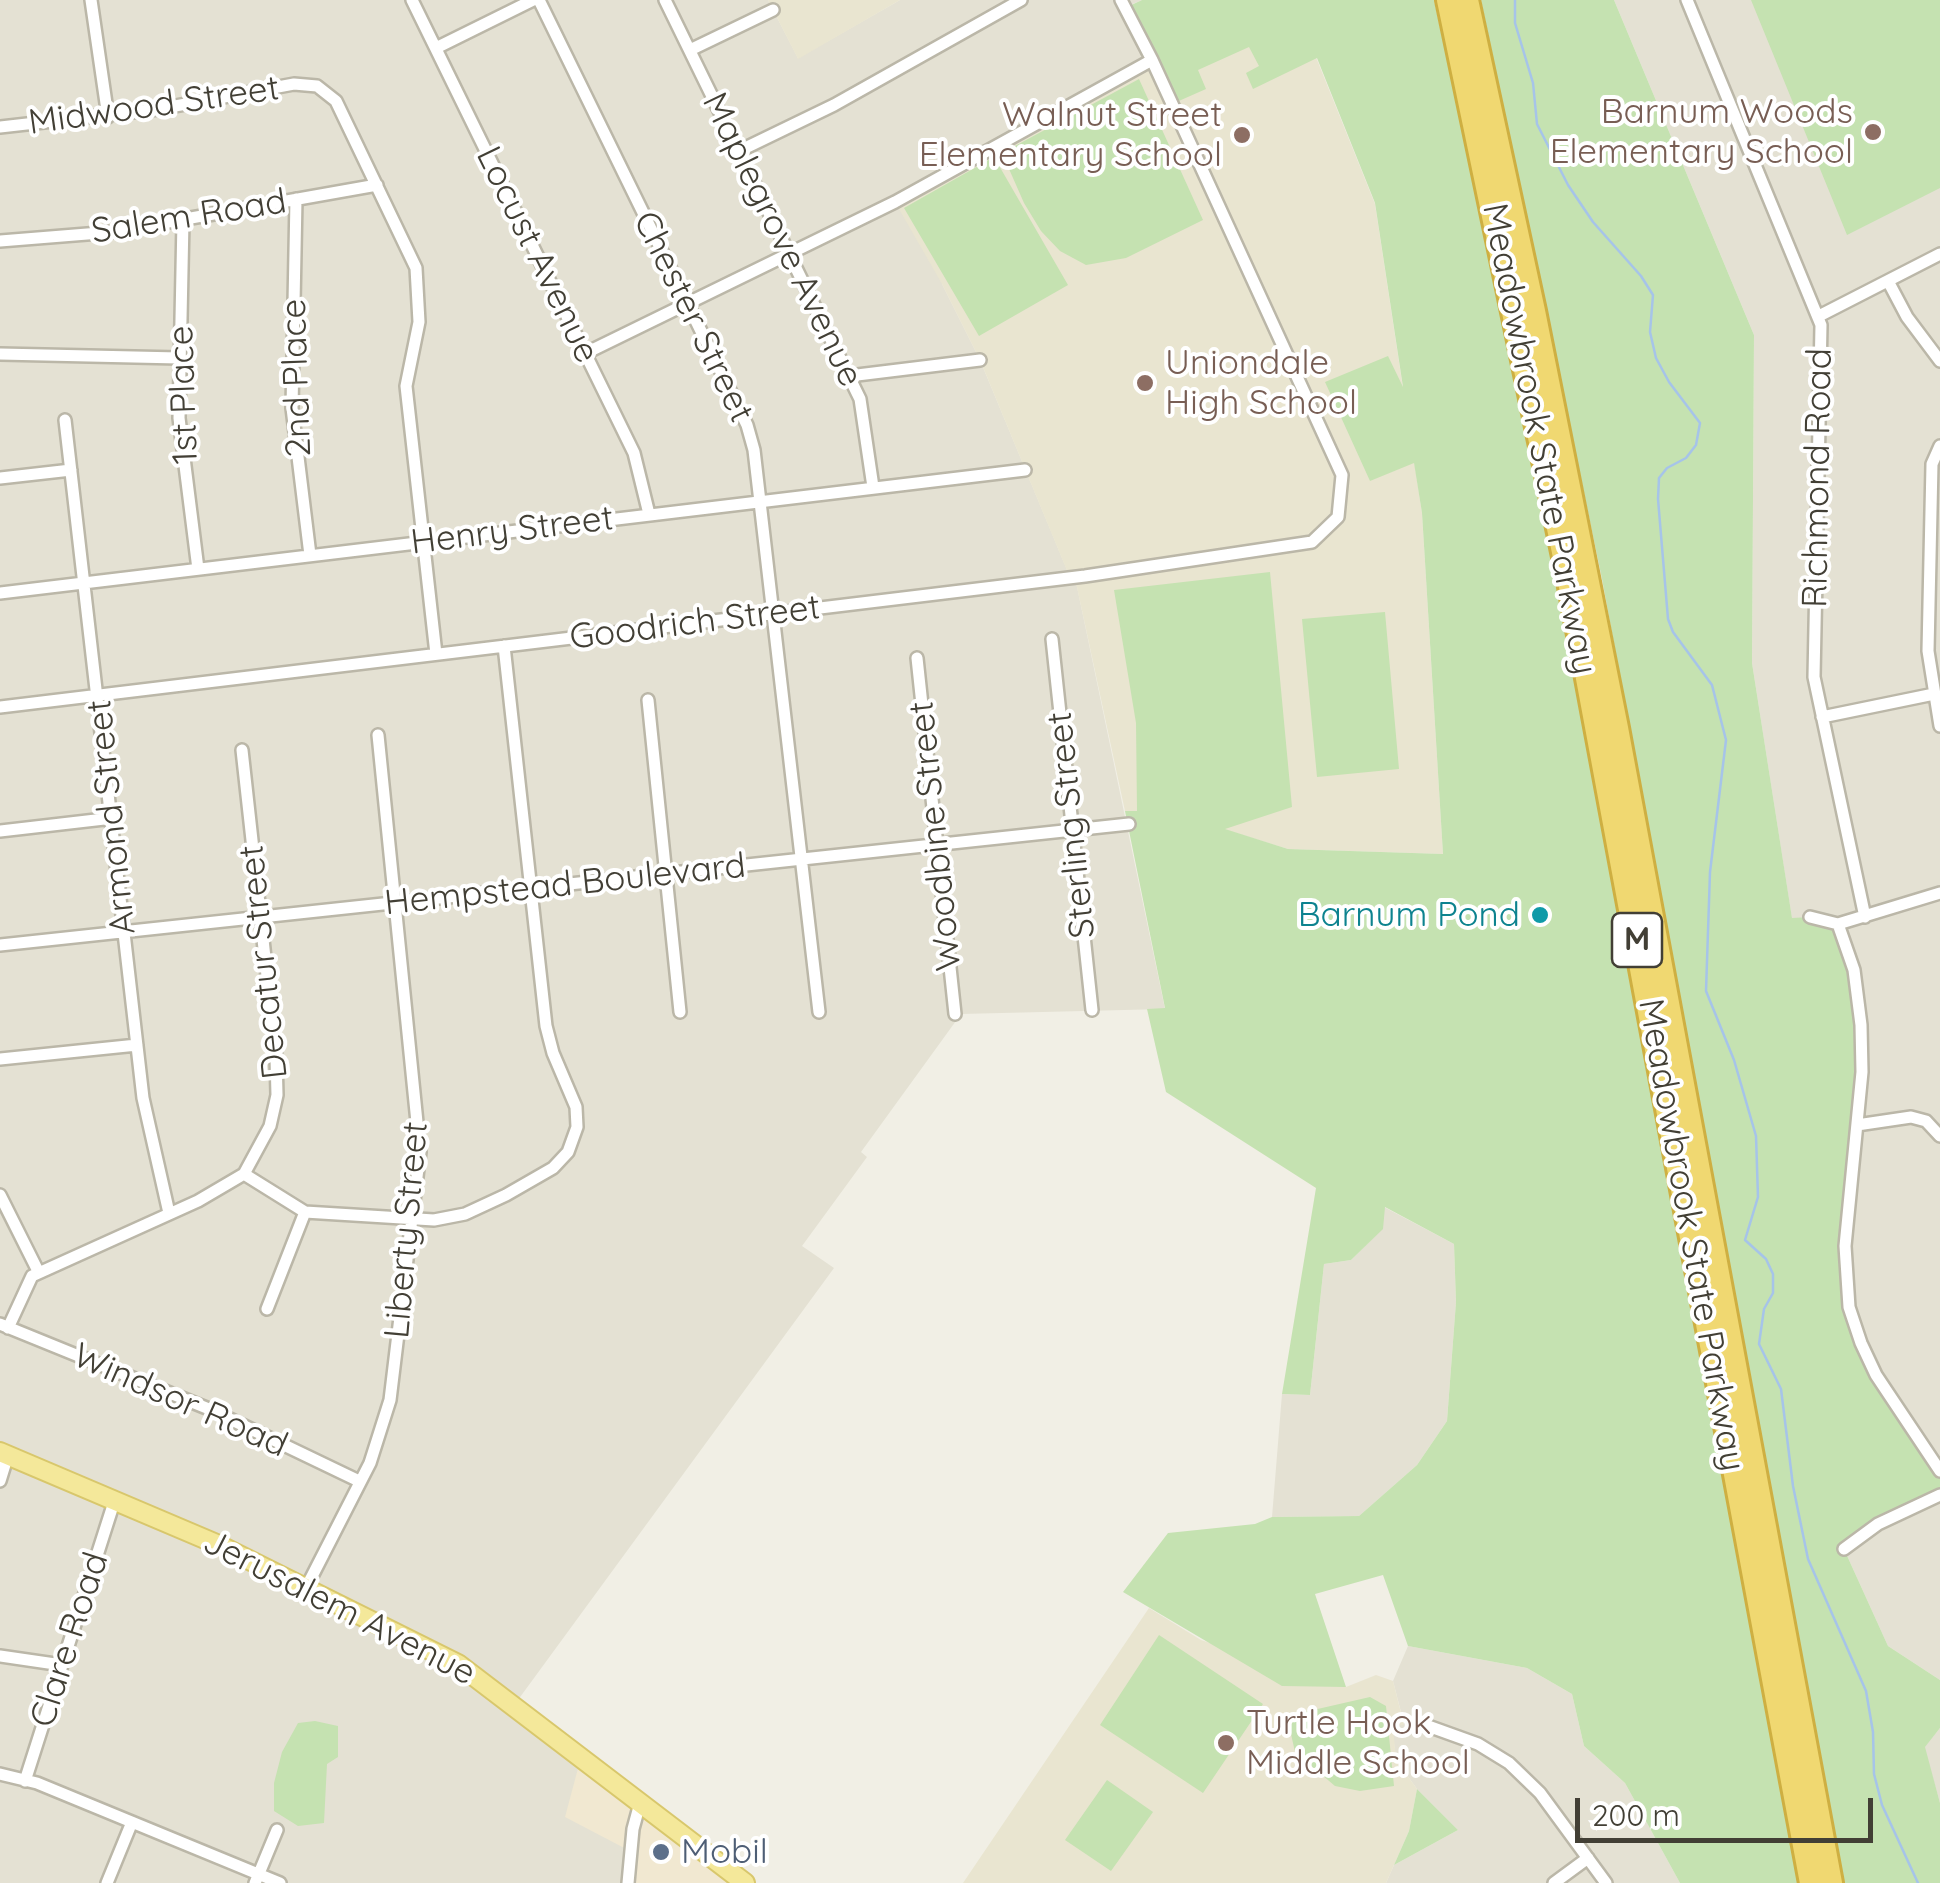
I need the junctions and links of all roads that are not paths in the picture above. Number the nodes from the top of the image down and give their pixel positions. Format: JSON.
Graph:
{"nodes":[{"id":1,"x":91,"y":0,"type":"edge"},
{"id":2,"x":412,"y":0,"type":"edge"},
{"id":3,"x":536,"y":0,"type":"edge"},
{"id":4,"x":665,"y":0,"type":"edge"},
{"id":5,"x":1022,"y":0,"type":"edge"},
{"id":6,"x":1121,"y":0,"type":"edge"},
{"id":7,"x":1448,"y":0,"type":"edge"},
{"id":8,"x":1467,"y":0,"type":"edge"},
{"id":9,"x":1686,"y":0,"type":"edge"},
{"id":10,"x":773,"y":10,"type":"dead end"},
{"id":11,"x":436,"y":48,"type":"junction"},
{"id":12,"x":690,"y":50,"type":"junction"},
{"id":13,"x":1152,"y":60,"type":"junction"},
{"id":14,"x":108,"y":117,"type":"junction"},
{"id":15,"x":0,"y":127,"type":"edge"},
{"id":16,"x":740,"y":151,"type":"junction"},
{"id":17,"x":377,"y":185,"type":"junction"},
{"id":18,"x":296,"y":199,"type":"junction"},
{"id":19,"x":182,"y":220,"type":"junction"},
{"id":20,"x":0,"y":242,"type":"edge"},
{"id":21,"x":789,"y":253,"type":"junction"},
{"id":22,"x":1940,"y":254,"type":"edge"},
{"id":23,"x":1888,"y":280,"type":"junction"},
{"id":24,"x":688,"y":303,"type":"junction"},
{"id":25,"x":1820,"y":316,"type":"junction"},
{"id":26,"x":586,"y":353,"type":"junction"},
{"id":27,"x":0,"y":354,"type":"edge"},
{"id":28,"x":179,"y":358,"type":"junction"},
{"id":29,"x":980,"y":360,"type":"dead end"},
{"id":30,"x":1940,"y":361,"type":"edge"},
{"id":31,"x":849,"y":376,"type":"junction"},
{"id":32,"x":65,"y":420,"type":"dead end"},
{"id":33,"x":1940,"y":446,"type":"edge"},
{"id":34,"x":71,"y":470,"type":"junction"},
{"id":35,"x":1025,"y":470,"type":"dead end"},
{"id":36,"x":0,"y":478,"type":"edge"},
{"id":37,"x":873,"y":488,"type":"junction"},
{"id":38,"x":760,"y":501,"type":"junction"},
{"id":39,"x":650,"y":514,"type":"junction"},
{"id":40,"x":423,"y":542,"type":"junction"},
{"id":41,"x":310,"y":555,"type":"junction"},
{"id":42,"x":198,"y":569,"type":"junction"},
{"id":43,"x":85,"y":583,"type":"junction"},
{"id":44,"x":0,"y":593,"type":"edge"},
{"id":45,"x":774,"y":613,"type":"junction"},
{"id":46,"x":1052,"y":639,"type":"dead end"},
{"id":47,"x":504,"y":646,"type":"junction"},
{"id":48,"x":1934,"y":649,"type":"edge"},
{"id":49,"x":436,"y":654,"type":"junction"},
{"id":50,"x":917,"y":658,"type":"dead end"},
{"id":51,"x":1934,"y":694,"type":"junction"},
{"id":52,"x":99,"y":695,"type":"junction"},
{"id":53,"x":648,"y":700,"type":"dead end"},
{"id":54,"x":0,"y":707,"type":"edge"},
{"id":55,"x":1822,"y":716,"type":"junction"},
{"id":56,"x":1940,"y":726,"type":"edge"},
{"id":57,"x":378,"y":735,"type":"dead end"},
{"id":58,"x":242,"y":750,"type":"dead end"},
{"id":59,"x":112,"y":818,"type":"junction"},
{"id":60,"x":1129,"y":824,"type":"dead end"},
{"id":61,"x":0,"y":831,"type":"edge"},
{"id":62,"x":1072,"y":831,"type":"junction"},
{"id":63,"x":937,"y":845,"type":"junction"},
{"id":64,"x":802,"y":860,"type":"junction"},
{"id":65,"x":666,"y":874,"type":"junction"},
{"id":66,"x":531,"y":888,"type":"junction"},
{"id":67,"x":1940,"y":893,"type":"edge"},
{"id":68,"x":396,"y":903,"type":"junction"},
{"id":69,"x":260,"y":917,"type":"junction"},
{"id":70,"x":1810,"y":918,"type":"dead end"},
{"id":71,"x":1865,"y":918,"type":"junction"},
{"id":72,"x":1838,"y":924,"type":"junction"},
{"id":73,"x":125,"y":932,"type":"junction"},
{"id":74,"x":0,"y":945,"type":"edge"},
{"id":75,"x":1092,"y":1010,"type":"dead end"},
{"id":76,"x":680,"y":1012,"type":"dead end"},
{"id":77,"x":819,"y":1012,"type":"dead end"},
{"id":78,"x":956,"y":1014,"type":"dead end"},
{"id":79,"x":137,"y":1044,"type":"junction"},
{"id":80,"x":0,"y":1059,"type":"edge"},
{"id":81,"x":1857,"y":1126,"type":"junction"},
{"id":82,"x":1940,"y":1136,"type":"edge"},
{"id":83,"x":244,"y":1174,"type":"junction"},
{"id":84,"x":0,"y":1195,"type":"edge"},
{"id":85,"x":306,"y":1212,"type":"junction"},
{"id":86,"x":169,"y":1213,"type":"junction"},
{"id":87,"x":412,"y":1221,"type":"junction"},
{"id":88,"x":38,"y":1272,"type":"junction"},
{"id":89,"x":267,"y":1308,"type":"dead end"},
{"id":90,"x":4,"y":1326,"type":"edge"},
{"id":91,"x":4,"y":1454,"type":"edge"},
{"id":92,"x":1940,"y":1471,"type":"edge"},
{"id":93,"x":0,"y":1481,"type":"edge"},
{"id":94,"x":359,"y":1482,"type":"junction"},
{"id":95,"x":1940,"y":1495,"type":"edge"},
{"id":96,"x":114,"y":1499,"type":"junction"},
{"id":97,"x":1844,"y":1549,"type":"dead end"},
{"id":98,"x":306,"y":1588,"type":"junction"},
{"id":99,"x":0,"y":1656,"type":"edge"},
{"id":100,"x":62,"y":1665,"type":"junction"},
{"id":101,"x":1428,"y":1726,"type":"dead end"},
{"id":102,"x":0,"y":1774,"type":"edge"},
{"id":103,"x":25,"y":1781,"type":"junction"},
{"id":104,"x":640,"y":1802,"type":"junction"},
{"id":105,"x":132,"y":1822,"type":"junction"},
{"id":106,"x":277,"y":1830,"type":"dead end"},
{"id":107,"x":1588,"y":1858,"type":"junction"},
{"id":108,"x":257,"y":1879,"type":"edge"},
{"id":109,"x":107,"y":1883,"type":"edge"},
{"id":110,"x":280,"y":1883,"type":"edge"},
{"id":111,"x":628,"y":1883,"type":"edge"},
{"id":112,"x":746,"y":1883,"type":"edge"},
{"id":113,"x":1554,"y":1883,"type":"edge"},
{"id":114,"x":1606,"y":1883,"type":"edge"},
{"id":115,"x":1811,"y":1883,"type":"edge"},
{"id":116,"x":1830,"y":1883,"type":"edge"}],
"edges":[{"from":1,"to":14,"type":"street"},
{"from":2,"to":11,"type":"street","name":"Locust Avenue"},
{"from":3,"to":11,"type":"street"},
{"from":3,"to":24,"type":"street","name":"Chester Street"},
{"from":4,"to":12,"type":"street","name":"Maplegrove Avenue"},
{"from":5,"to":16,"type":"street"},
{"from":6,"to":13,"type":"street"},
{"from":7,"to":115,"type":"highway","name":"Meadowbrook State Parkway","number":"M"},
{"from":8,"to":116,"type":"highway","name":"Meadowbrook State Parkway","number":"M"},
{"from":9,"to":25,"type":"street","name":"Richmond Road"},
{"from":10,"to":12,"type":"street"},
{"from":11,"to":26,"type":"street","name":"Locust Avenue"},
{"from":12,"to":16,"type":"street","name":"Maplegrove Avenue"},
{"from":13,"to":21,"type":"street"},
{"from":13,"to":45,"type":"street","name":"Goodrich Street"},
{"from":14,"to":15,"type":"street","name":"Midwood Street"},
{"from":14,"to":17,"type":"street","name":"Midwood Street"},
{"from":16,"to":21,"type":"street","name":"Maplegrove Avenue"},
{"from":17,"to":18,"type":"street","name":"Salem Road"},
{"from":17,"to":40,"type":"street"},
{"from":18,"to":19,"type":"street","name":"Salem Road"},
{"from":18,"to":41,"type":"street","name":"2nd Place"},
{"from":19,"to":20,"type":"street","name":"Salem Road"},
{"from":19,"to":28,"type":"street","name":"1st Place"},
{"from":21,"to":24,"type":"street"},
{"from":21,"to":31,"type":"street","name":"Maplegrove Avenue"},
{"from":22,"to":23,"type":"street"},
{"from":23,"to":25,"type":"street"},
{"from":23,"to":30,"type":"street"},
{"from":24,"to":26,"type":"street"},
{"from":24,"to":38,"type":"street","name":"Chester Street"},
{"from":25,"to":55,"type":"street","name":"Richmond Road"},
{"from":26,"to":39,"type":"street","name":"Locust Avenue"},
{"from":27,"to":28,"type":"street"},
{"from":28,"to":42,"type":"street","name":"1st Place"},
{"from":29,"to":31,"type":"street"},
{"from":31,"to":37,"type":"street","name":"Maplegrove Avenue"},
{"from":32,"to":34,"type":"street","name":"Armond Street"},
{"from":33,"to":48,"type":"street"},
{"from":34,"to":36,"type":"street"},
{"from":34,"to":43,"type":"street","name":"Armond Street"},
{"from":35,"to":37,"type":"street","name":"Henry Street"},
{"from":37,"to":38,"type":"street","name":"Henry Street"},
{"from":38,"to":39,"type":"street","name":"Henry Street"},
{"from":38,"to":45,"type":"street","name":"Chester Street"},
{"from":39,"to":40,"type":"street","name":"Henry Street"},
{"from":40,"to":41,"type":"street","name":"Henry Street"},
{"from":40,"to":49,"type":"street"},
{"from":41,"to":42,"type":"street","name":"Henry Street"},
{"from":42,"to":43,"type":"street","name":"Henry Street"},
{"from":43,"to":44,"type":"street","name":"Henry Street"},
{"from":43,"to":52,"type":"street","name":"Armond Street"},
{"from":45,"to":47,"type":"street","name":"Goodrich Street"},
{"from":45,"to":64,"type":"street","name":"Chester Street"},
{"from":46,"to":62,"type":"street","name":"Sterling Street"},
{"from":47,"to":49,"type":"street","name":"Goodrich Street"},
{"from":47,"to":66,"type":"street"},
{"from":48,"to":51,"type":"street"},
{"from":49,"to":52,"type":"street","name":"Goodrich Street"},
{"from":50,"to":63,"type":"street","name":"Woodbine Street"},
{"from":51,"to":55,"type":"street"},
{"from":51,"to":56,"type":"street"},
{"from":52,"to":54,"type":"street","name":"Goodrich Street"},
{"from":52,"to":59,"type":"street","name":"Armond Street"},
{"from":53,"to":65,"type":"street"},
{"from":55,"to":71,"type":"street","name":"Richmond Road"},
{"from":57,"to":68,"type":"street","name":"Liberty Street"},
{"from":58,"to":69,"type":"street","name":"Decatur Street"},
{"from":59,"to":61,"type":"street"},
{"from":59,"to":73,"type":"street","name":"Armond Street"},
{"from":60,"to":62,"type":"street","name":"Hempstead Boulevard"},
{"from":62,"to":63,"type":"street","name":"Hempstead Boulevard"},
{"from":62,"to":75,"type":"street","name":"Sterling Street"},
{"from":63,"to":64,"type":"street","name":"Hempstead Boulevard"},
{"from":63,"to":78,"type":"street","name":"Woodbine Street"},
{"from":64,"to":65,"type":"street","name":"Hempstead Boulevard"},
{"from":64,"to":77,"type":"street","name":"Chester Street"},
{"from":65,"to":66,"type":"street","name":"Hempstead Boulevard"},
{"from":65,"to":76,"type":"street"},
{"from":66,"to":68,"type":"street","name":"Hempstead Boulevard"},
{"from":66,"to":87,"type":"street"},
{"from":67,"to":71,"type":"street"},
{"from":68,"to":69,"type":"street","name":"Hempstead Boulevard"},
{"from":68,"to":87,"type":"street","name":"Liberty Street"},
{"from":69,"to":73,"type":"street","name":"Hempstead Boulevard"},
{"from":69,"to":83,"type":"street","name":"Decatur Street"},
{"from":70,"to":72,"type":"street"},
{"from":71,"to":72,"type":"street"},
{"from":72,"to":81,"type":"street"},
{"from":73,"to":74,"type":"street","name":"Hempstead Boulevard"},
{"from":73,"to":79,"type":"street","name":"Armond Street"},
{"from":79,"to":80,"type":"street"},
{"from":79,"to":86,"type":"street","name":"Armond Street"},
{"from":81,"to":82,"type":"street"},
{"from":81,"to":92,"type":"street"},
{"from":83,"to":85,"type":"street"},
{"from":83,"to":86,"type":"street"},
{"from":84,"to":88,"type":"street"},
{"from":85,"to":87,"type":"street"},
{"from":85,"to":89,"type":"street"},
{"from":86,"to":88,"type":"street"},
{"from":87,"to":94,"type":"street","name":"Liberty Street"},
{"from":88,"to":90,"type":"street"},
{"from":90,"to":94,"type":"street","name":"Windsor Road"},
{"from":91,"to":93,"type":"street"},
{"from":91,"to":96,"type":"main road","name":"Jerusalem Avenue"},
{"from":94,"to":98,"type":"street","name":"Liberty Street"},
{"from":95,"to":97,"type":"street"},
{"from":96,"to":98,"type":"main road","name":"Jerusalem Avenue"},
{"from":96,"to":100,"type":"street","name":"Clare Road"},
{"from":98,"to":104,"type":"main road","name":"Jerusalem Avenue"},
{"from":99,"to":100,"type":"street"},
{"from":100,"to":103,"type":"street","name":"Clare Road"},
{"from":101,"to":107,"type":"street"},
{"from":102,"to":103,"type":"street"},
{"from":103,"to":105,"type":"street"},
{"from":104,"to":111,"type":"street"},
{"from":104,"to":112,"type":"main road","name":"Jerusalem Avenue"},
{"from":105,"to":108,"type":"street"},
{"from":105,"to":109,"type":"street"},
{"from":106,"to":108,"type":"street"},
{"from":107,"to":113,"type":"street"},
{"from":107,"to":114,"type":"street"},
{"from":108,"to":110,"type":"street"}]}
